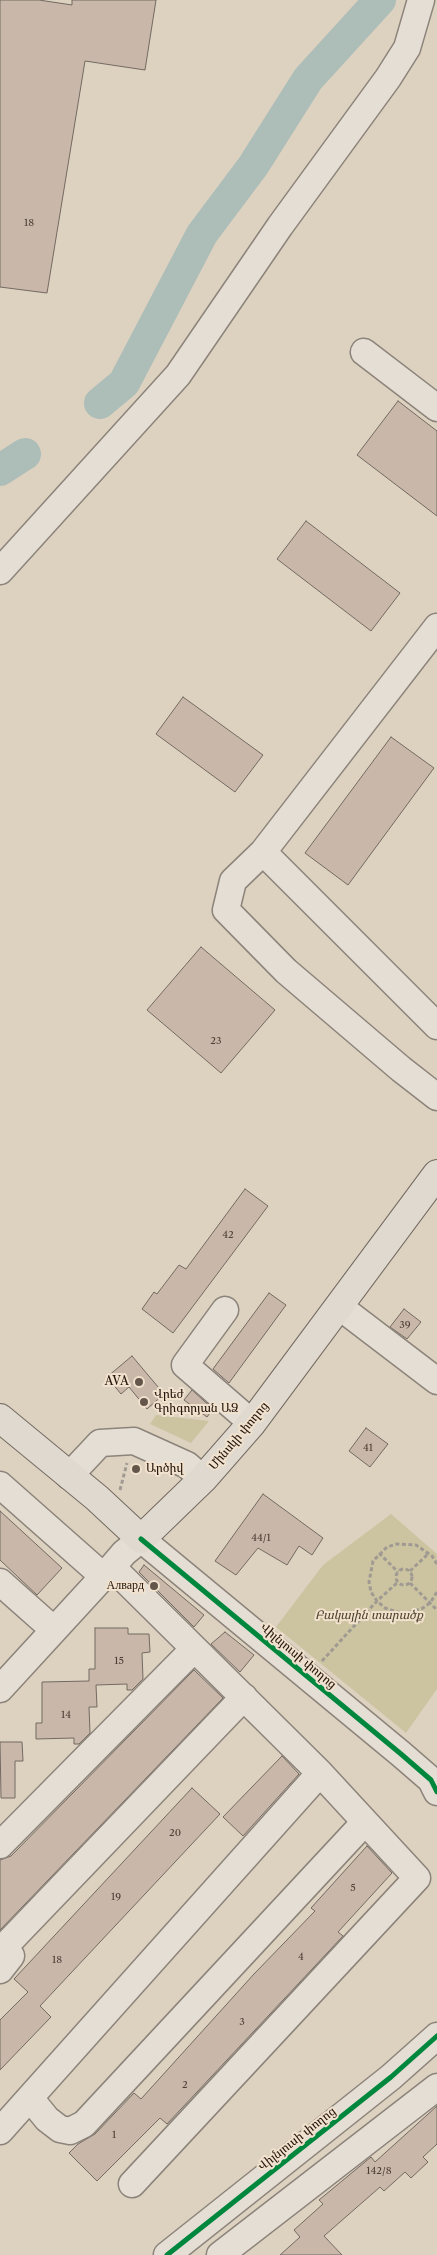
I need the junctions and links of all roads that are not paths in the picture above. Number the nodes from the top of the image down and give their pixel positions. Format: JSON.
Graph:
{"nodes":[{"id":1,"x":421,"y":0,"type":"edge"},
{"id":2,"x":364,"y":352,"type":"dead end"},
{"id":3,"x":437,"y":408,"type":"edge"},
{"id":4,"x":0,"y":571,"type":"edge"},
{"id":5,"x":437,"y":627,"type":"edge"},
{"id":6,"x":263,"y":852,"type":"junction"},
{"id":7,"x":437,"y":1026,"type":"edge"},
{"id":8,"x":437,"y":1097,"type":"edge"},
{"id":9,"x":437,"y":1174,"type":"edge"},
{"id":10,"x":340,"y":1307,"type":"junction"},
{"id":11,"x":225,"y":1310,"type":"dead end"},
{"id":12,"x":437,"y":1381,"type":"edge"},
{"id":13,"x":0,"y":1418,"type":"edge"},
{"id":14,"x":252,"y":1423,"type":"junction"},
{"id":15,"x":69,"y":1476,"type":"junction"},
{"id":16,"x":204,"y":1479,"type":"junction"},
{"id":17,"x":0,"y":1485,"type":"edge"},
{"id":18,"x":141,"y":1539,"type":"junction"},
{"id":19,"x":108,"y":1571,"type":"junction"},
{"id":20,"x":0,"y":1582,"type":"edge"},
{"id":21,"x":54,"y":1630,"type":"junction"},
{"id":22,"x":194,"y":1648,"type":"junction"},
{"id":23,"x":0,"y":1689,"type":"edge"},
{"id":24,"x":244,"y":1697,"type":"junction"},
{"id":25,"x":320,"y":1773,"type":"junction"},
{"id":26,"x":437,"y":1792,"type":"edge"},
{"id":27,"x":365,"y":1822,"type":"junction"},
{"id":28,"x":0,"y":1845,"type":"edge"},
{"id":29,"x":6,"y":1957,"type":"edge"},
{"id":30,"x":437,"y":2036,"type":"edge"},
{"id":31,"x":437,"y":2087,"type":"edge"},
{"id":32,"x":30,"y":2098,"type":"junction"},
{"id":33,"x":0,"y":2131,"type":"edge"},
{"id":34,"x":132,"y":2184,"type":"dead end"},
{"id":35,"x":167,"y":2255,"type":"edge"},
{"id":36,"x":220,"y":2255,"type":"edge"}],
"edges":[{"from":1,"to":4,"type":"street"},
{"from":2,"to":3,"type":"street"},
{"from":5,"to":6,"type":"street"},
{"from":6,"to":7,"type":"street"},
{"from":6,"to":8,"type":"street"},
{"from":9,"to":10,"type":"main road","name":"Մինսկի փողոց"},
{"from":10,"to":12,"type":"street"},
{"from":10,"to":14,"type":"main road","name":"Մինսկի փողոց"},
{"from":11,"to":14,"type":"street"},
{"from":13,"to":15,"type":"main road"},
{"from":14,"to":16,"type":"main road","name":"Մինսկի փողոց"},
{"from":15,"to":16,"type":"street"},
{"from":15,"to":18,"type":"main road"},
{"from":16,"to":18,"type":"main road","name":"Մինսկի փողոց"},
{"from":17,"to":19,"type":"street"},
{"from":18,"to":19,"type":"street"},
{"from":18,"to":26,"type":"street","name":"Վիլնյուսի փողոց"},
{"from":19,"to":21,"type":"street"},
{"from":19,"to":22,"type":"street"},
{"from":20,"to":21,"type":"street"},
{"from":21,"to":23,"type":"street"},
{"from":22,"to":24,"type":"street"},
{"from":22,"to":28,"type":"street"},
{"from":24,"to":25,"type":"street"},
{"from":24,"to":29,"type":"street"},
{"from":25,"to":27,"type":"street"},
{"from":25,"to":32,"type":"street"},
{"from":27,"to":32,"type":"street"},
{"from":27,"to":34,"type":"street"},
{"from":30,"to":35,"type":"street","name":"Վիլնյուսի փողոց"},
{"from":31,"to":36,"type":"street"},
{"from":32,"to":33,"type":"street"}]}
